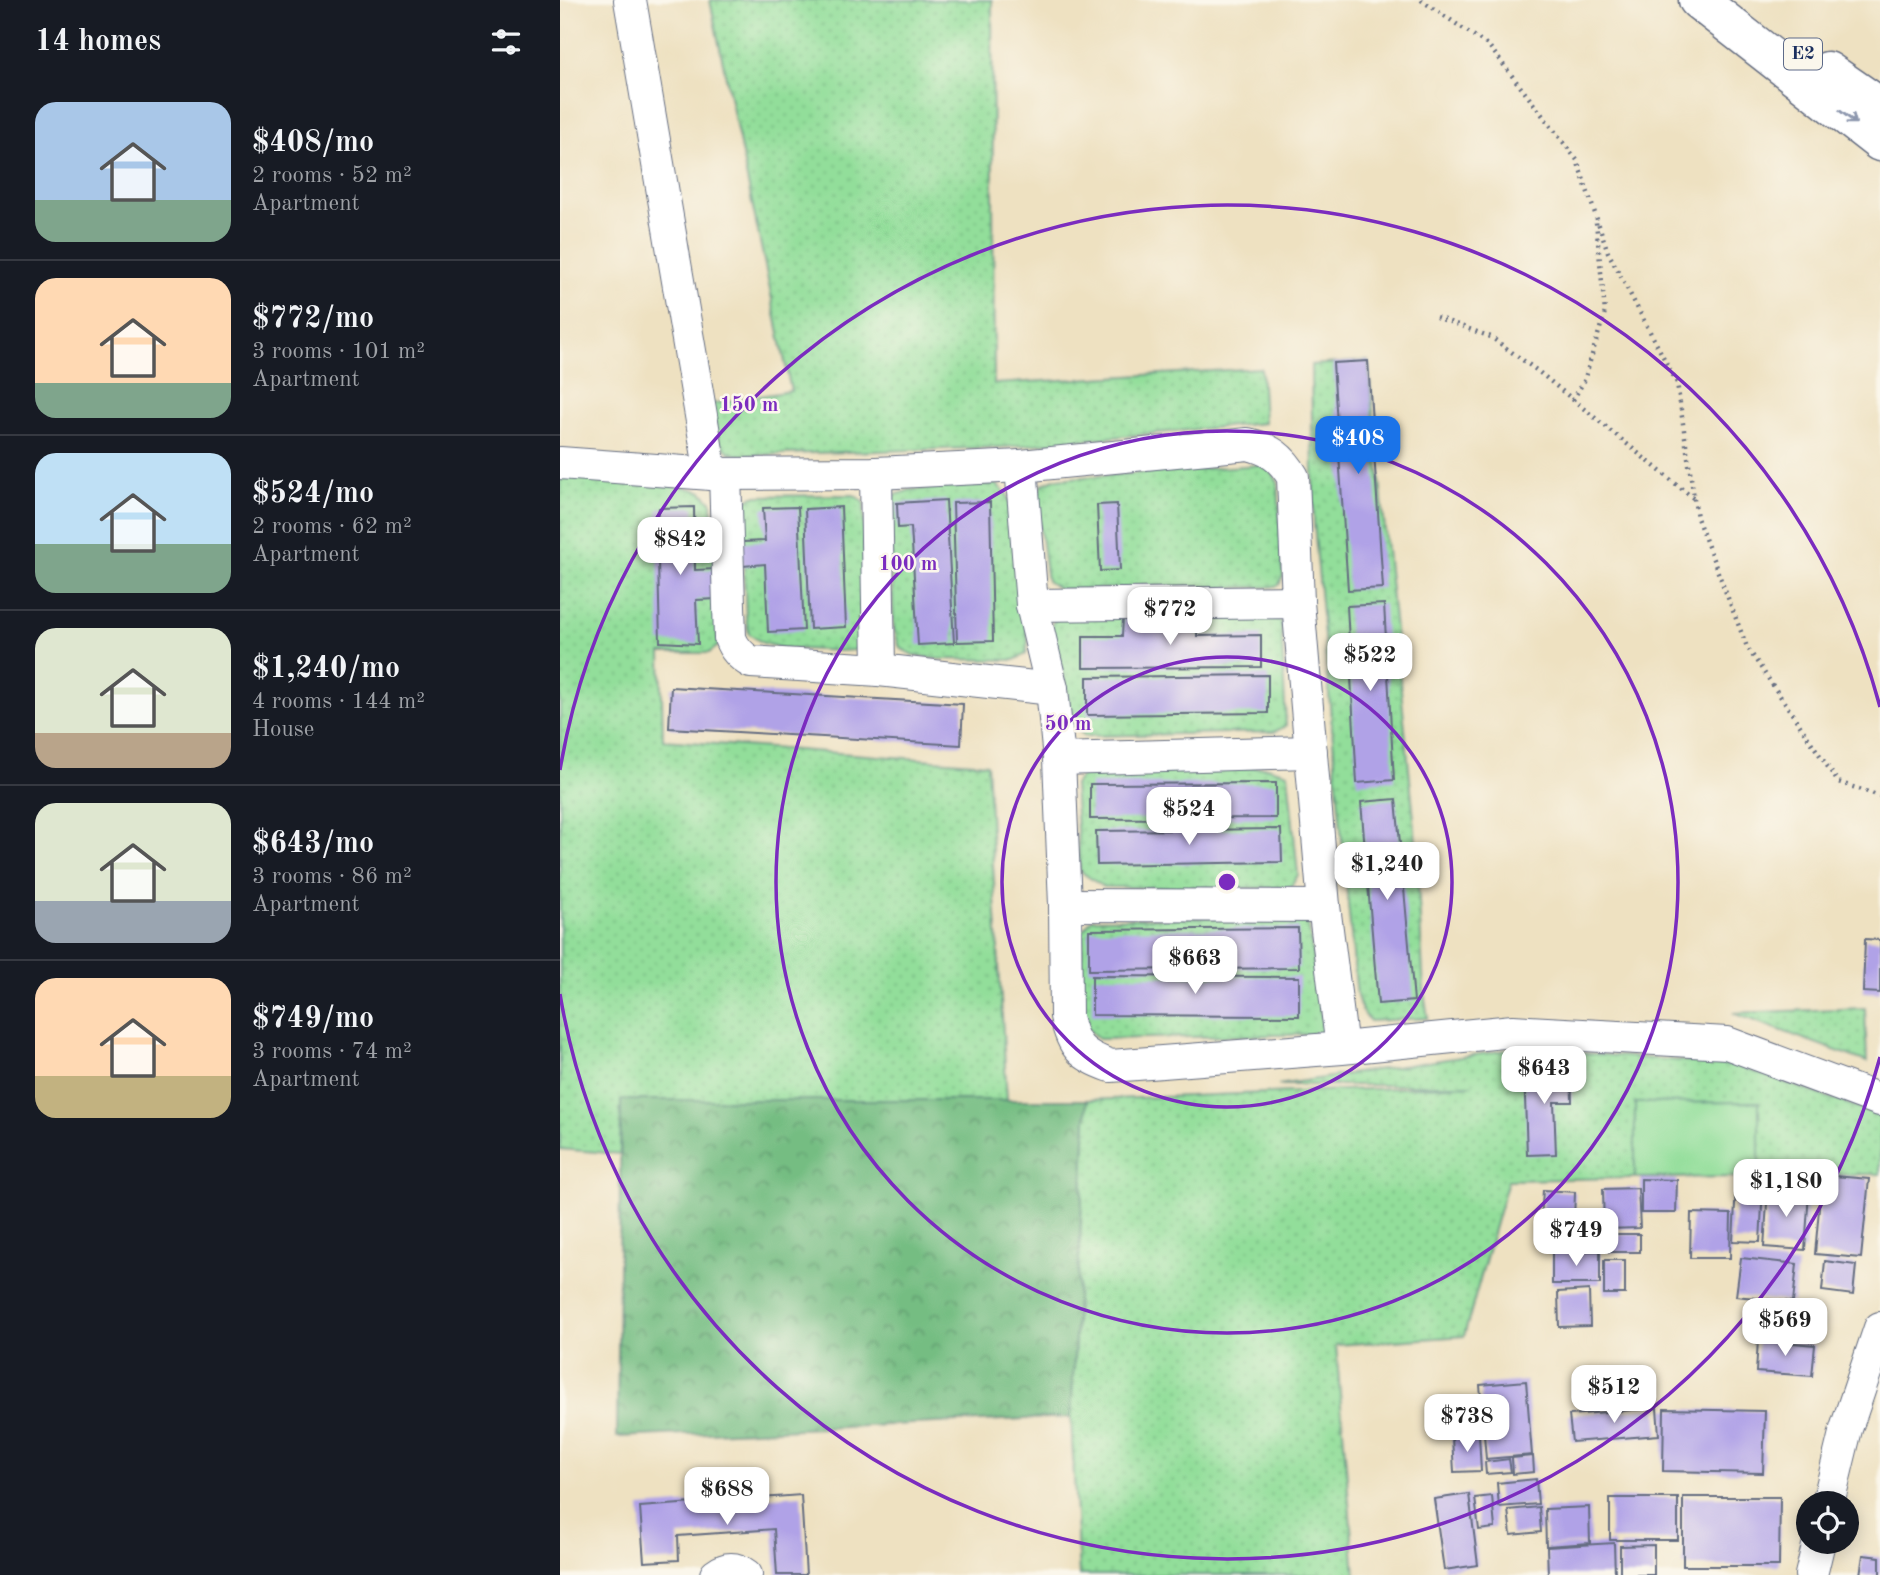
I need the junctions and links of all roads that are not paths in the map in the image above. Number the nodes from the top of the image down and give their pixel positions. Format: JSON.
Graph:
{"nodes":[{"id":1,"x":630,"y":0,"type":"edge"},
{"id":2,"x":1698,"y":0,"type":"edge"},
{"id":3,"x":1726,"y":0,"type":"edge"},
{"id":4,"x":1880,"y":107,"type":"edge"},
{"id":5,"x":1880,"y":142,"type":"edge"},
{"id":6,"x":560,"y":463,"type":"edge"},
{"id":7,"x":1021,"y":466,"type":"junction"},
{"id":8,"x":876,"y":473,"type":"junction"},
{"id":9,"x":718,"y":474,"type":"junction"},
{"id":10,"x":1298,"y":602,"type":"junction"},
{"id":11,"x":1032,"y":605,"type":"junction"},
{"id":12,"x":879,"y":670,"type":"junction"},
{"id":13,"x":1052,"y":689,"type":"junction"},
{"id":14,"x":1311,"y":752,"type":"junction"},
{"id":15,"x":1059,"y":759,"type":"junction"},
{"id":16,"x":1065,"y":905,"type":"junction"},
{"id":17,"x":1324,"y":906,"type":"junction"},
{"id":18,"x":1342,"y":1048,"type":"junction"},
{"id":19,"x":1880,"y":1101,"type":"edge"},
{"id":20,"x":1880,"y":1328,"type":"edge"},
{"id":21,"x":1831,"y":1491,"type":"edge"},
{"id":22,"x":1816,"y":1554,"type":"edge"},
{"id":23,"x":716,"y":1575,"type":"edge"},
{"id":24,"x":746,"y":1575,"type":"edge"},
{"id":25,"x":1811,"y":1575,"type":"edge"}],
"edges":[{"from":1,"to":9,"type":"street"},
{"from":2,"to":5,"type":"highway","one_way":true},
{"from":3,"to":4,"type":"highway","number":"E2"},
{"from":6,"to":9,"type":"street"},
{"from":7,"to":8,"type":"street"},
{"from":7,"to":10,"type":"street"},
{"from":7,"to":11,"type":"street"},
{"from":8,"to":9,"type":"street"},
{"from":8,"to":12,"type":"street"},
{"from":9,"to":12,"type":"street"},
{"from":10,"to":11,"type":"street"},
{"from":10,"to":14,"type":"street"},
{"from":11,"to":13,"type":"street"},
{"from":12,"to":13,"type":"street"},
{"from":13,"to":15,"type":"street"},
{"from":14,"to":15,"type":"street"},
{"from":14,"to":17,"type":"street"},
{"from":15,"to":16,"type":"street"},
{"from":16,"to":17,"type":"street"},
{"from":16,"to":18,"type":"street"},
{"from":17,"to":18,"type":"street"},
{"from":18,"to":19,"type":"street"},
{"from":20,"to":21,"type":"street"},
{"from":22,"to":25,"type":"street"},
{"from":23,"to":24,"type":"street"}]}
